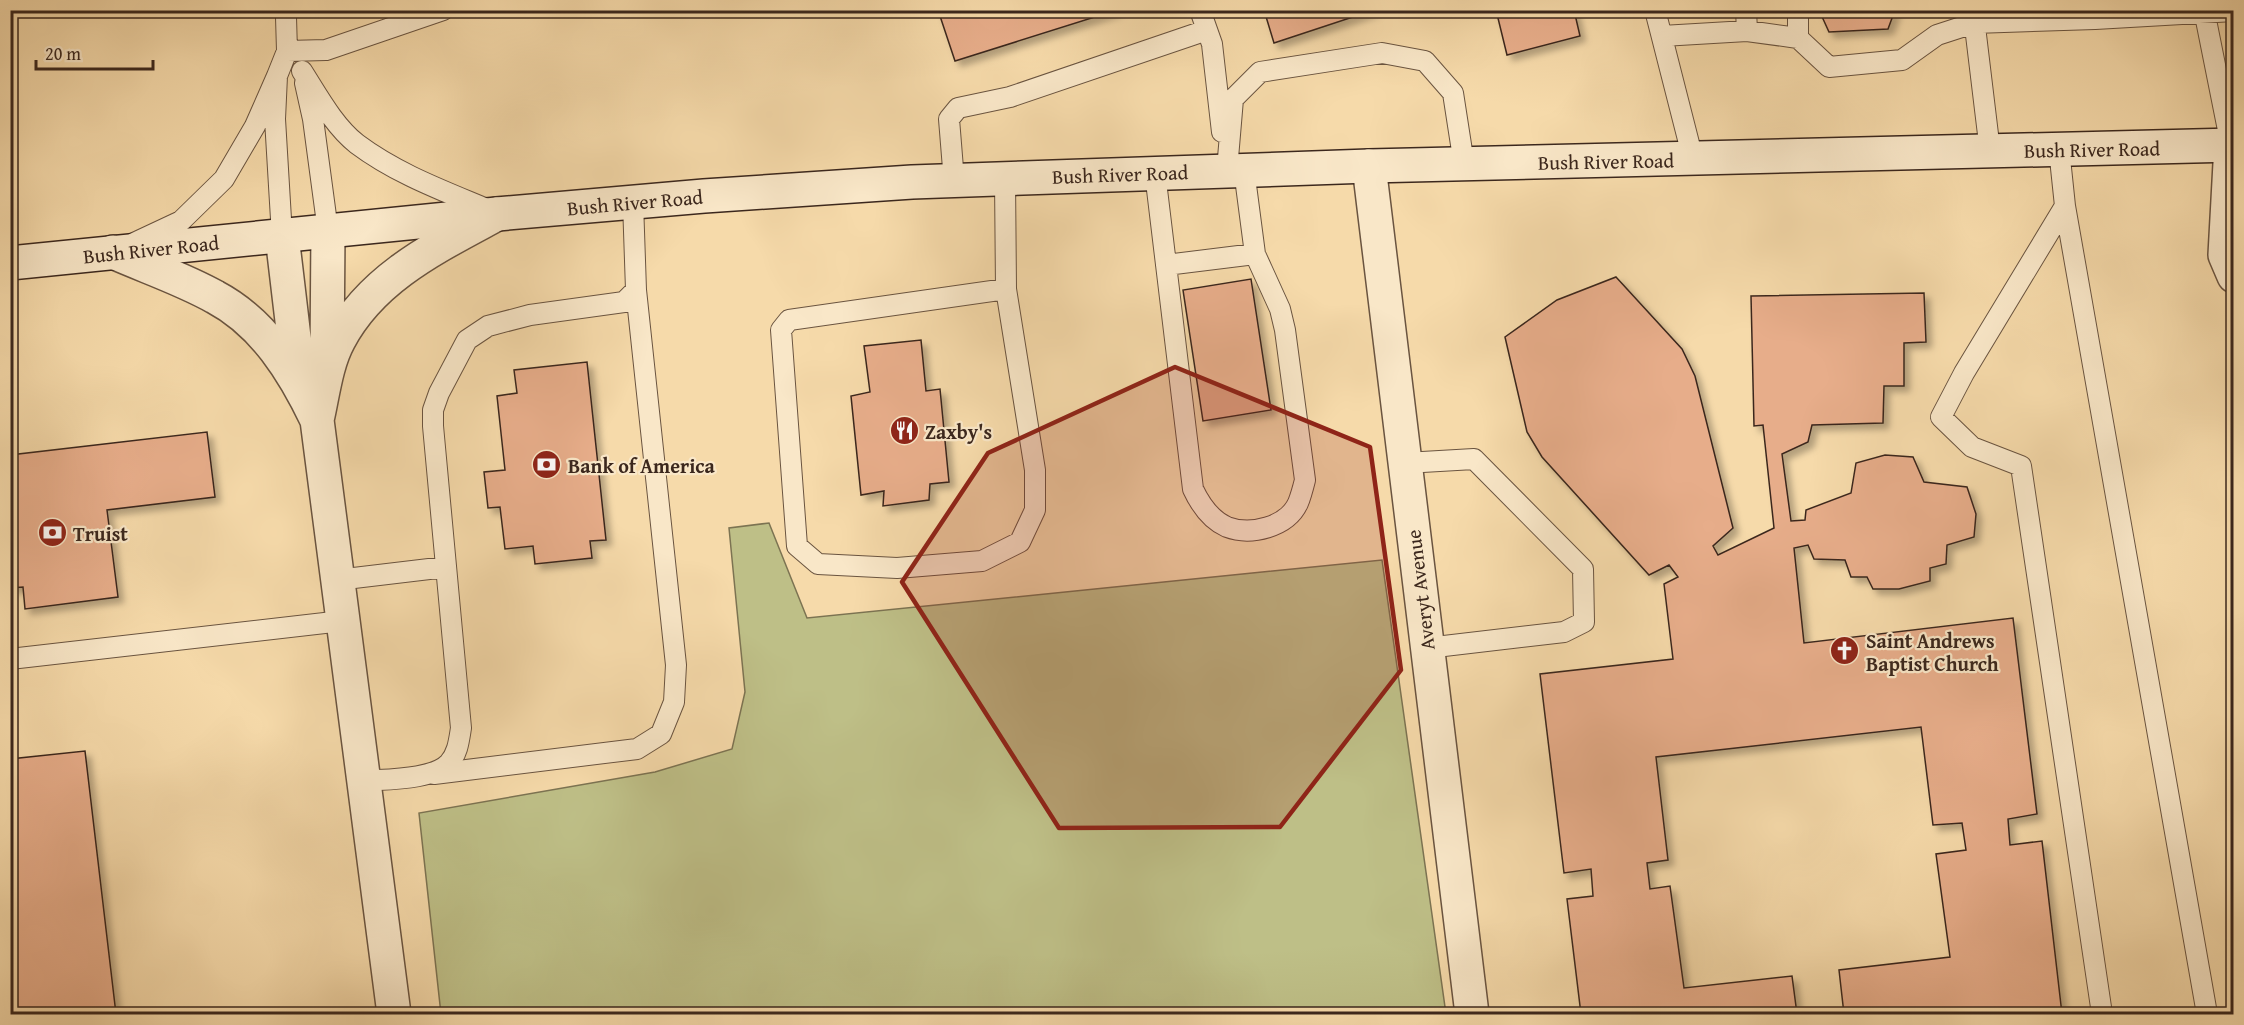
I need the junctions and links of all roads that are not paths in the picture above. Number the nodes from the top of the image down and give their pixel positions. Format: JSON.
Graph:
{"nodes":[{"id":1,"x":284,"y":10,"type":"edge"},
{"id":2,"x":443,"y":10,"type":"edge"},
{"id":3,"x":1200,"y":10,"type":"edge"},
{"id":4,"x":1655,"y":10,"type":"edge"},
{"id":5,"x":1746,"y":10,"type":"edge"},
{"id":6,"x":1798,"y":10,"type":"edge"},
{"id":7,"x":1958,"y":10,"type":"edge"},
{"id":8,"x":2234,"y":11,"type":"edge"},
{"id":9,"x":2204,"y":12,"type":"edge"},
{"id":10,"x":2095,"y":15,"type":"edge"},
{"id":11,"x":1974,"y":17,"type":"edge"},
{"id":12,"x":1207,"y":30,"type":"junction"},
{"id":13,"x":1747,"y":32,"type":"junction"},
{"id":14,"x":1662,"y":36,"type":"junction"},
{"id":15,"x":1798,"y":38,"type":"junction"},
{"id":16,"x":287,"y":51,"type":"junction"},
{"id":17,"x":303,"y":71,"type":"junction"},
{"id":18,"x":278,"y":76,"type":"junction"},
{"id":19,"x":2232,"y":146,"type":"edge"},
{"id":20,"x":2059,"y":149,"type":"junction"},
{"id":21,"x":1990,"y":151,"type":"junction"},
{"id":22,"x":1693,"y":159,"type":"junction"},
{"id":23,"x":1464,"y":164,"type":"junction"},
{"id":24,"x":1369,"y":165,"type":"junction"},
{"id":25,"x":1236,"y":170,"type":"junction"},
{"id":26,"x":1155,"y":173,"type":"junction"},
{"id":27,"x":1005,"y":179,"type":"junction"},
{"id":28,"x":954,"y":181,"type":"junction"},
{"id":29,"x":633,"y":202,"type":"junction"},
{"id":30,"x":2065,"y":206,"type":"junction"},
{"id":31,"x":497,"y":214,"type":"junction"},
{"id":32,"x":328,"y":231,"type":"junction"},
{"id":33,"x":282,"y":236,"type":"junction"},
{"id":34,"x":113,"y":252,"type":"junction"},
{"id":35,"x":1255,"y":254,"type":"junction"},
{"id":36,"x":10,"y":263,"type":"edge"},
{"id":37,"x":1166,"y":265,"type":"junction"},
{"id":38,"x":2234,"y":276,"type":"edge"},
{"id":39,"x":1006,"y":289,"type":"junction"},
{"id":40,"x":636,"y":290,"type":"junction"},
{"id":41,"x":313,"y":378,"type":"junction"},
{"id":42,"x":1405,"y":463,"type":"junction"},
{"id":43,"x":446,"y":567,"type":"junction"},
{"id":44,"x":337,"y":580,"type":"junction"},
{"id":45,"x":342,"y":621,"type":"junction"},
{"id":46,"x":1427,"y":648,"type":"junction"},
{"id":47,"x":10,"y":659,"type":"edge"},
{"id":48,"x":434,"y":774,"type":"junction"},
{"id":49,"x":363,"y":781,"type":"junction"},
{"id":50,"x":394,"y":1014,"type":"edge"},
{"id":51,"x":1473,"y":1014,"type":"edge"},
{"id":52,"x":2102,"y":1014,"type":"edge"},
{"id":53,"x":2207,"y":1014,"type":"edge"}],
"edges":[{"from":1,"to":16,"type":"lane"},
{"from":2,"to":16,"type":"lane"},
{"from":3,"to":12,"type":"lane"},
{"from":4,"to":14,"type":"lane"},
{"from":5,"to":13,"type":"lane"},
{"from":6,"to":15,"type":"lane"},
{"from":7,"to":11,"type":"lane"},
{"from":8,"to":9,"type":"lane"},
{"from":9,"to":10,"type":"lane"},
{"from":9,"to":19,"type":"lane"},
{"from":10,"to":11,"type":"lane"},
{"from":11,"to":15,"type":"lane"},
{"from":11,"to":21,"type":"lane"},
{"from":12,"to":25,"type":"lane"},
{"from":12,"to":28,"type":"lane"},
{"from":13,"to":14,"type":"lane"},
{"from":13,"to":15,"type":"lane"},
{"from":14,"to":22,"type":"lane"},
{"from":16,"to":17,"type":"lane"},
{"from":16,"to":18,"type":"lane"},
{"from":17,"to":31,"type":"lane"},
{"from":17,"to":32,"type":"lane"},
{"from":18,"to":33,"type":"lane"},
{"from":18,"to":34,"type":"lane"},
{"from":19,"to":20,"type":"street","name":"Bush River Road"},
{"from":19,"to":38,"type":"street"},
{"from":20,"to":21,"type":"street","name":"Bush River Road"},
{"from":20,"to":30,"type":"lane"},
{"from":21,"to":22,"type":"street","name":"Bush River Road"},
{"from":22,"to":23,"type":"street","name":"Bush River Road"},
{"from":23,"to":24,"type":"street","name":"Bush River Road"},
{"from":23,"to":25,"type":"lane"},
{"from":24,"to":25,"type":"street","name":"Bush River Road"},
{"from":24,"to":42,"type":"street","name":"Averyt Avenue"},
{"from":25,"to":26,"type":"street","name":"Bush River Road"},
{"from":25,"to":35,"type":"lane"},
{"from":26,"to":27,"type":"street","name":"Bush River Road"},
{"from":26,"to":37,"type":"lane"},
{"from":27,"to":28,"type":"street","name":"Bush River Road"},
{"from":27,"to":39,"type":"lane"},
{"from":28,"to":29,"type":"street","name":"Bush River Road"},
{"from":29,"to":31,"type":"street","name":"Bush River Road"},
{"from":29,"to":40,"type":"lane"},
{"from":30,"to":52,"type":"lane"},
{"from":30,"to":53,"type":"lane"},
{"from":31,"to":32,"type":"street","name":"Bush River Road"},
{"from":31,"to":41,"type":"street"},
{"from":32,"to":33,"type":"street","name":"Bush River Road"},
{"from":32,"to":41,"type":"street"},
{"from":33,"to":34,"type":"street","name":"Bush River Road"},
{"from":33,"to":41,"type":"street"},
{"from":34,"to":36,"type":"street","name":"Bush River Road"},
{"from":34,"to":41,"type":"street"},
{"from":35,"to":37,"type":"lane"},
{"from":35,"to":37,"type":"lane"},
{"from":39,"to":39,"type":"lane"},
{"from":40,"to":43,"type":"lane"},
{"from":40,"to":48,"type":"lane"},
{"from":41,"to":44,"type":"street"},
{"from":42,"to":46,"type":"street","name":"Averyt Avenue"},
{"from":42,"to":46,"type":"lane"},
{"from":43,"to":44,"type":"lane"},
{"from":43,"to":48,"type":"lane"},
{"from":44,"to":45,"type":"street"},
{"from":45,"to":47,"type":"lane"},
{"from":45,"to":49,"type":"street"},
{"from":46,"to":51,"type":"street","name":"Averyt Avenue"},
{"from":48,"to":49,"type":"lane"},
{"from":49,"to":50,"type":"street"}]}
